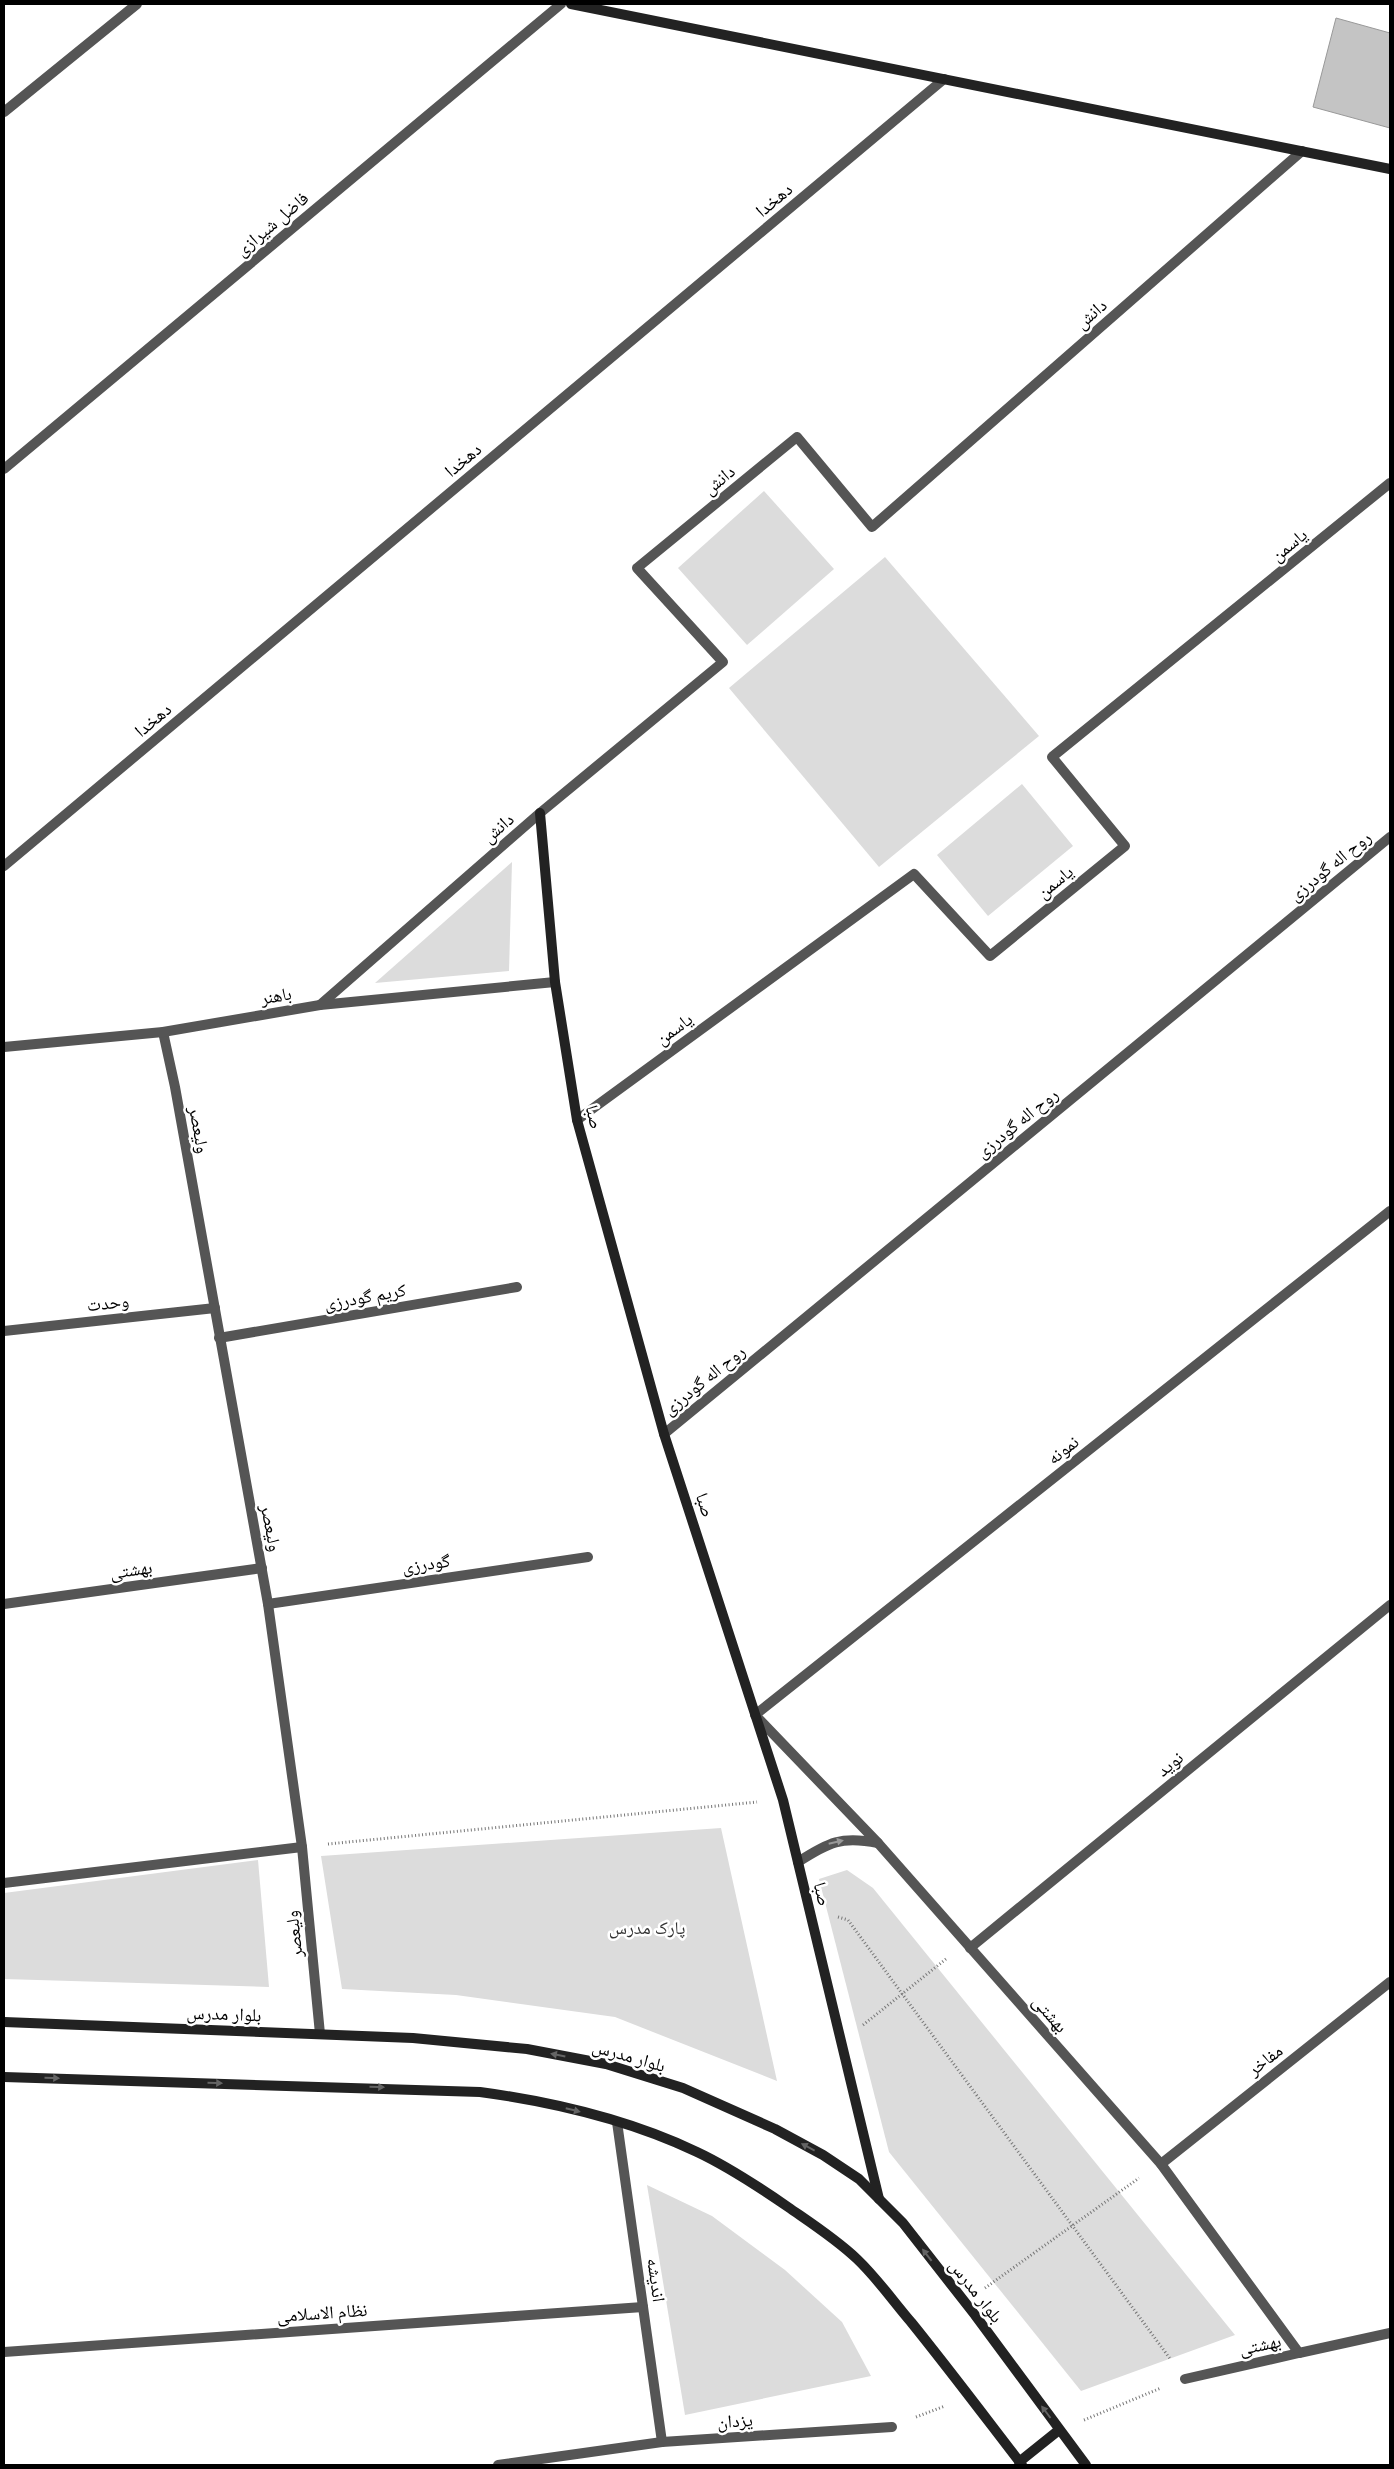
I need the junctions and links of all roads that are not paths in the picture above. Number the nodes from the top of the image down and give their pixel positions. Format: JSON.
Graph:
{"nodes":[{"id":1,"x":137,"y":4,"type":"edge"},
{"id":2,"x":561,"y":4,"type":"edge"},
{"id":3,"x":571,"y":4,"type":"edge"},
{"id":4,"x":944,"y":79,"type":"junction"},
{"id":5,"x":4,"y":112,"type":"edge"},
{"id":6,"x":1302,"y":152,"type":"junction"},
{"id":7,"x":1390,"y":169,"type":"edge"},
{"id":8,"x":4,"y":470,"type":"edge"},
{"id":9,"x":1390,"y":483,"type":"edge"},
{"id":10,"x":540,"y":813,"type":"junction"},
{"id":11,"x":1390,"y":838,"type":"edge"},
{"id":12,"x":4,"y":866,"type":"edge"},
{"id":13,"x":555,"y":982,"type":"junction"},
{"id":14,"x":320,"y":1005,"type":"junction"},
{"id":15,"x":163,"y":1032,"type":"junction"},
{"id":16,"x":4,"y":1046,"type":"edge"},
{"id":17,"x":577,"y":1120,"type":"junction"},
{"id":18,"x":1390,"y":1212,"type":"edge"},
{"id":19,"x":517,"y":1287,"type":"dead end"},
{"id":20,"x":215,"y":1308,"type":"junction"},
{"id":21,"x":4,"y":1331,"type":"edge"},
{"id":22,"x":219,"y":1338,"type":"junction"},
{"id":23,"x":664,"y":1434,"type":"junction"},
{"id":24,"x":588,"y":1557,"type":"dead end"},
{"id":25,"x":262,"y":1568,"type":"junction"},
{"id":26,"x":4,"y":1604,"type":"edge"},
{"id":27,"x":268,"y":1604,"type":"junction"},
{"id":28,"x":1390,"y":1605,"type":"edge"},
{"id":29,"x":755,"y":1714,"type":"junction"},
{"id":30,"x":878,"y":1843,"type":"junction"},
{"id":31,"x":302,"y":1847,"type":"junction"},
{"id":32,"x":798,"y":1862,"type":"junction"},
{"id":33,"x":4,"y":1883,"type":"edge"},
{"id":34,"x":968,"y":1946,"type":"junction"},
{"id":35,"x":1390,"y":1982,"type":"edge"},
{"id":36,"x":4,"y":2022,"type":"edge"},
{"id":37,"x":320,"y":2034,"type":"junction"},
{"id":38,"x":4,"y":2077,"type":"edge"},
{"id":39,"x":617,"y":2122,"type":"junction"},
{"id":40,"x":1161,"y":2164,"type":"junction"},
{"id":41,"x":879,"y":2199,"type":"junction"},
{"id":42,"x":643,"y":2308,"type":"junction"},
{"id":43,"x":1390,"y":2333,"type":"edge"},
{"id":44,"x":4,"y":2352,"type":"edge"},
{"id":45,"x":1299,"y":2353,"type":"junction"},
{"id":46,"x":1185,"y":2379,"type":"road end"},
{"id":47,"x":892,"y":2427,"type":"road end"},
{"id":48,"x":1059,"y":2430,"type":"junction"},
{"id":49,"x":662,"y":2442,"type":"junction"},
{"id":50,"x":1020,"y":2463,"type":"edge"},
{"id":51,"x":498,"y":2465,"type":"edge"},
{"id":52,"x":1086,"y":2465,"type":"edge"}],
"edges":[{"from":1,"to":5,"type":"street"},
{"from":2,"to":8,"type":"street","name":"فاضل شیرازی"},
{"from":3,"to":4,"type":"main road"},
{"from":4,"to":6,"type":"main road"},
{"from":4,"to":12,"type":"street","name":"دهخدا"},
{"from":6,"to":7,"type":"main road"},
{"from":6,"to":10,"type":"street","name":"دانش"},
{"from":9,"to":17,"type":"street","name":"یاسمن"},
{"from":10,"to":13,"type":"main road","name":"صبا"},
{"from":10,"to":14,"type":"street","name":"دانش"},
{"from":11,"to":23,"type":"street","name":"روح اله گودرزی"},
{"from":13,"to":14,"type":"street","name":"باهنر"},
{"from":13,"to":17,"type":"main road","name":"صبا"},
{"from":14,"to":15,"type":"street","name":"باهنر"},
{"from":15,"to":16,"type":"street","name":"باهنر"},
{"from":15,"to":20,"type":"street","name":"ولیعصر"},
{"from":17,"to":23,"type":"main road","name":"صبا"},
{"from":18,"to":29,"type":"street","name":"نمونه"},
{"from":19,"to":22,"type":"street","name":"کریم گودرزی"},
{"from":20,"to":21,"type":"street","name":"وحدت"},
{"from":20,"to":22,"type":"street","name":"ولیعصر"},
{"from":22,"to":25,"type":"street","name":"ولیعصر"},
{"from":23,"to":29,"type":"main road","name":"صبا"},
{"from":24,"to":27,"type":"street","name":"گودرزی"},
{"from":25,"to":26,"type":"street","name":"بهشتی"},
{"from":25,"to":27,"type":"street","name":"ولیعصر"},
{"from":27,"to":31,"type":"street","name":"ولیعصر"},
{"from":28,"to":34,"type":"street","name":"نوید"},
{"from":29,"to":30,"type":"street","name":"بهشتی"},
{"from":29,"to":32,"type":"main road","name":"صبا"},
{"from":32,"to":30,"type":"street","one_way":true},
{"from":30,"to":34,"type":"street","name":"بهشتی"},
{"from":31,"to":33,"type":"street"},
{"from":31,"to":37,"type":"street","name":"ولیعصر"},
{"from":32,"to":41,"type":"main road","name":"صبا"},
{"from":34,"to":40,"type":"street","name":"بهشتی"},
{"from":35,"to":40,"type":"street","name":"مفاخر"},
{"from":36,"to":37,"type":"main road","name":"بلوار مدرس"},
{"from":41,"to":37,"type":"main road","name":"بلوار مدرس","one_way":true},
{"from":38,"to":39,"type":"main road","one_way":true},
{"from":39,"to":42,"type":"street","name":"اندیشه"},
{"from":39,"to":50,"type":"main road"},
{"from":40,"to":45,"type":"street","name":"بهشتی"},
{"from":48,"to":41,"type":"main road","name":"بلوار مدرس","one_way":true},
{"from":42,"to":44,"type":"street","name":"نظام الاسلامی"},
{"from":42,"to":49,"type":"street","name":"اندیشه"},
{"from":43,"to":45,"type":"street","name":"بهشتی"},
{"from":45,"to":46,"type":"street","name":"بهشتی"},
{"from":47,"to":49,"type":"street","name":"یزدان"},
{"from":48,"to":50,"type":"main road"},
{"from":48,"to":52,"type":"main road","name":"بلوار مدرس"},
{"from":49,"to":51,"type":"street","name":"یزدان"}]}
